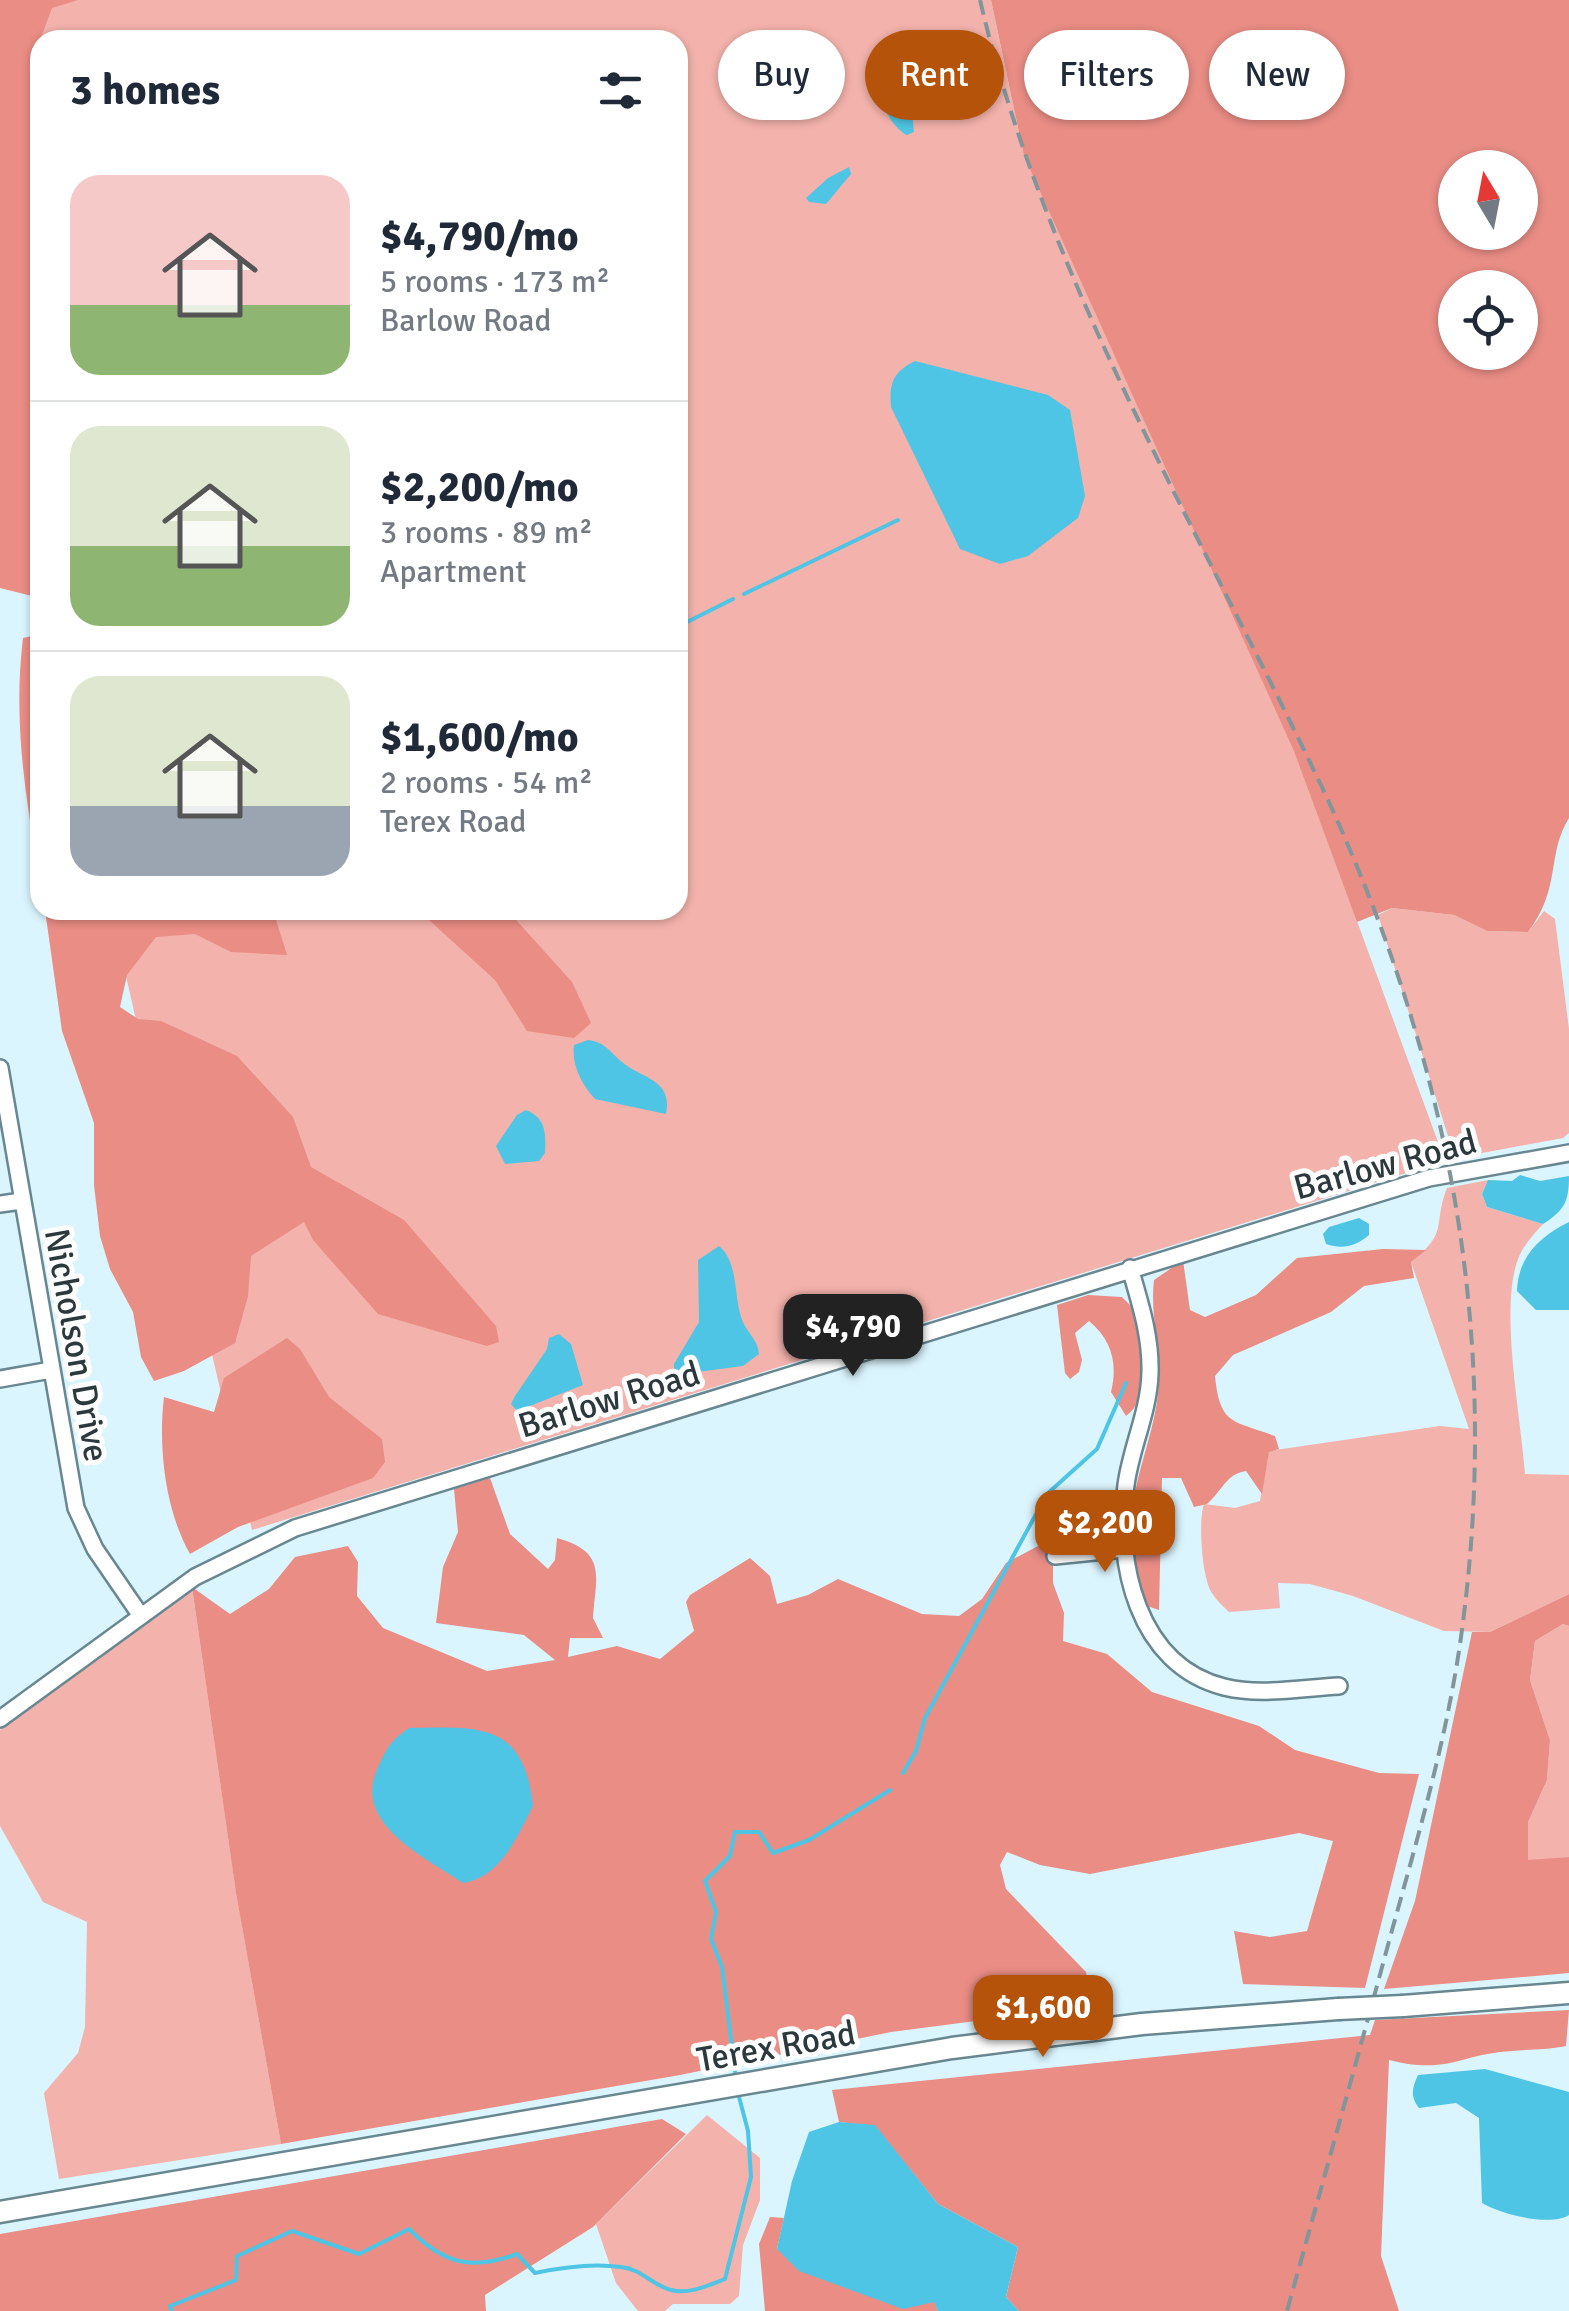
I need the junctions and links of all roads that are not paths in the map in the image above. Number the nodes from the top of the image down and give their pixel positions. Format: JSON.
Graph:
{"nodes":[{"id":1,"x":0,"y":1068,"type":"edge"},
{"id":2,"x":1569,"y":1154,"type":"edge"},
{"id":3,"x":21,"y":1201,"type":"junction"},
{"id":4,"x":0,"y":1204,"type":"edge"},
{"id":5,"x":1130,"y":1268,"type":"junction"},
{"id":6,"x":51,"y":1370,"type":"junction"},
{"id":7,"x":0,"y":1379,"type":"edge"},
{"id":8,"x":1124,"y":1549,"type":"junction"},
{"id":9,"x":1055,"y":1556,"type":"dead end"},
{"id":10,"x":141,"y":1616,"type":"junction"},
{"id":11,"x":1338,"y":1686,"type":"dead end"},
{"id":12,"x":0,"y":1719,"type":"edge"},
{"id":13,"x":1569,"y":1993,"type":"edge"},
{"id":14,"x":0,"y":2212,"type":"edge"}],
"edges":[{"from":1,"to":3,"type":"street","name":"Nicholson Drive"},
{"from":2,"to":5,"type":"street","name":"Barlow Road"},
{"from":3,"to":4,"type":"street"},
{"from":3,"to":6,"type":"street","name":"Nicholson Drive"},
{"from":5,"to":8,"type":"street"},
{"from":5,"to":10,"type":"street","name":"Barlow Road"},
{"from":6,"to":7,"type":"street"},
{"from":6,"to":10,"type":"street","name":"Nicholson Drive"},
{"from":8,"to":9,"type":"street"},
{"from":8,"to":11,"type":"street"},
{"from":10,"to":12,"type":"street","name":"Barlow Road"},
{"from":13,"to":14,"type":"main road","name":"Terex Road","bridge":true}]}
